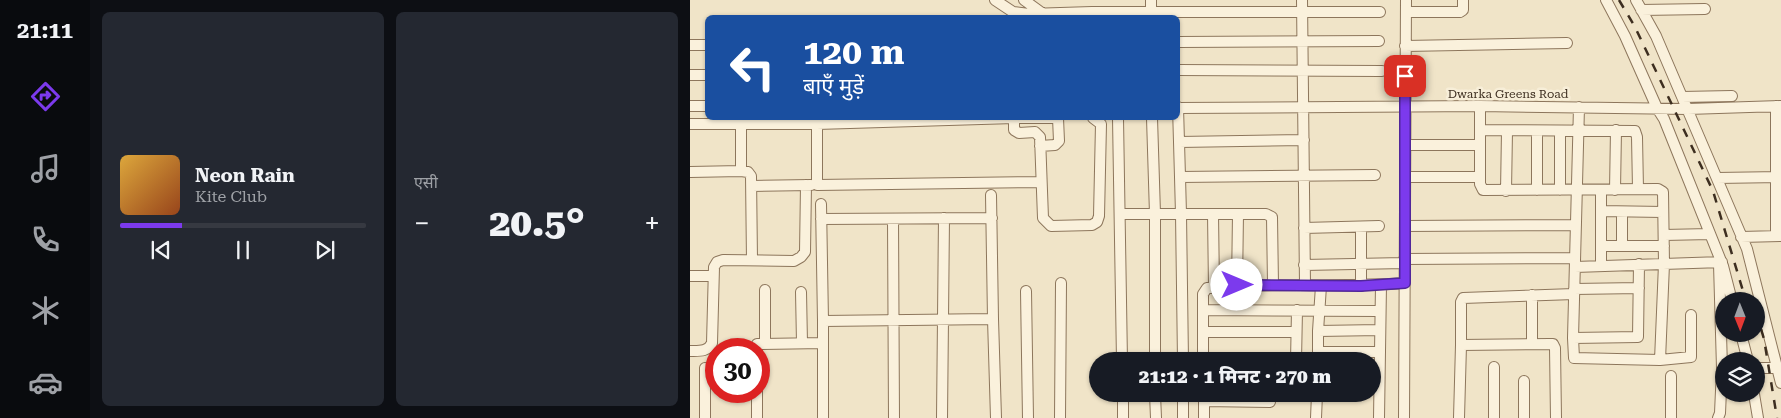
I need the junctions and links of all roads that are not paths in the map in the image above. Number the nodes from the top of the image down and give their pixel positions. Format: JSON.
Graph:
{"nodes":[{"id":1,"x":995,"y":0,"type":"edge"},
{"id":2,"x":1024,"y":0,"type":"edge"},
{"id":3,"x":1151,"y":0,"type":"edge"},
{"id":4,"x":1302,"y":0,"type":"edge"},
{"id":5,"x":1406,"y":0,"type":"edge"},
{"id":6,"x":1463,"y":0,"type":"edge"},
{"id":7,"x":1606,"y":0,"type":"edge"},
{"id":8,"x":1639,"y":5,"type":"edge"},
{"id":9,"x":1705,"y":9,"type":"dead end"},
{"id":10,"x":1302,"y":12,"type":"junction"},
{"id":11,"x":1380,"y":12,"type":"dead end"},
{"id":12,"x":1406,"y":12,"type":"junction"},
{"id":13,"x":1042,"y":13,"type":"junction"},
{"id":14,"x":1151,"y":15,"type":"edge"},
{"id":15,"x":1301,"y":41,"type":"junction"},
{"id":16,"x":1180,"y":42,"type":"edge"},
{"id":17,"x":1380,"y":42,"type":"dead end"},
{"id":18,"x":1567,"y":44,"type":"dead end"},
{"id":19,"x":690,"y":45,"type":"edge"},
{"id":20,"x":705,"y":45,"type":"edge"},
{"id":21,"x":1406,"y":46,"type":"junction"},
{"id":22,"x":1180,"y":70,"type":"edge"},
{"id":23,"x":1302,"y":70,"type":"junction"},
{"id":24,"x":1382,"y":71,"type":"dead end"},
{"id":25,"x":690,"y":75,"type":"edge"},
{"id":26,"x":705,"y":75,"type":"edge"},
{"id":27,"x":1682,"y":96,"type":"junction"},
{"id":28,"x":1732,"y":96,"type":"dead end"},
{"id":29,"x":690,"y":106,"type":"edge"},
{"id":30,"x":705,"y":106,"type":"edge"},
{"id":31,"x":1480,"y":106,"type":"junction"},
{"id":32,"x":1778,"y":106,"type":"edge"},
{"id":33,"x":1303,"y":107,"type":"junction"},
{"id":34,"x":1405,"y":107,"type":"junction"},
{"id":35,"x":1579,"y":107,"type":"junction"},
{"id":36,"x":1180,"y":108,"type":"edge"},
{"id":37,"x":1657,"y":108,"type":"junction"},
{"id":38,"x":1688,"y":108,"type":"junction"},
{"id":39,"x":948,"y":120,"type":"edge"},
{"id":40,"x":1014,"y":120,"type":"edge"},
{"id":41,"x":1057,"y":120,"type":"edge"},
{"id":42,"x":1095,"y":120,"type":"edge"},
{"id":43,"x":1118,"y":120,"type":"edge"},
{"id":44,"x":1152,"y":120,"type":"edge"},
{"id":45,"x":1178,"y":120,"type":"edge"},
{"id":46,"x":690,"y":124,"type":"edge"},
{"id":47,"x":741,"y":124,"type":"junction"},
{"id":48,"x":817,"y":124,"type":"junction"},
{"id":49,"x":1480,"y":130,"type":"junction"},
{"id":50,"x":1616,"y":130,"type":"junction"},
{"id":51,"x":1507,"y":131,"type":"junction"},
{"id":52,"x":1537,"y":131,"type":"junction"},
{"id":53,"x":1560,"y":131,"type":"junction"},
{"id":54,"x":1579,"y":131,"type":"junction"},
{"id":55,"x":1304,"y":140,"type":"junction"},
{"id":56,"x":1179,"y":142,"type":"junction"},
{"id":57,"x":1405,"y":145,"type":"junction"},
{"id":58,"x":1480,"y":145,"type":"junction"},
{"id":59,"x":1040,"y":146,"type":"junction"},
{"id":60,"x":741,"y":171,"type":"junction"},
{"id":61,"x":690,"y":172,"type":"edge"},
{"id":62,"x":1375,"y":175,"type":"dead end"},
{"id":63,"x":1305,"y":176,"type":"junction"},
{"id":64,"x":1180,"y":177,"type":"junction"},
{"id":65,"x":1405,"y":177,"type":"junction"},
{"id":66,"x":1480,"y":177,"type":"junction"},
{"id":67,"x":1778,"y":177,"type":"edge"},
{"id":68,"x":1717,"y":178,"type":"junction"},
{"id":69,"x":1041,"y":182,"type":"junction"},
{"id":70,"x":806,"y":185,"type":"junction"},
{"id":71,"x":818,"y":185,"type":"junction"},
{"id":72,"x":752,"y":186,"type":"junction"},
{"id":73,"x":1506,"y":190,"type":"junction"},
{"id":74,"x":1537,"y":190,"type":"junction"},
{"id":75,"x":1560,"y":190,"type":"junction"},
{"id":76,"x":1577,"y":190,"type":"junction"},
{"id":77,"x":1601,"y":190,"type":"junction"},
{"id":78,"x":1616,"y":190,"type":"junction"},
{"id":79,"x":1638,"y":190,"type":"junction"},
{"id":80,"x":991,"y":195,"type":"dead end"},
{"id":81,"x":821,"y":204,"type":"dead end"},
{"id":82,"x":1601,"y":212,"type":"junction"},
{"id":83,"x":1622,"y":212,"type":"junction"},
{"id":84,"x":1664,"y":212,"type":"junction"},
{"id":85,"x":1120,"y":214,"type":"junction"},
{"id":86,"x":1155,"y":214,"type":"junction"},
{"id":87,"x":1181,"y":214,"type":"junction"},
{"id":88,"x":1213,"y":214,"type":"junction"},
{"id":89,"x":1238,"y":214,"type":"junction"},
{"id":90,"x":944,"y":218,"type":"junction"},
{"id":91,"x":992,"y":218,"type":"junction"},
{"id":92,"x":821,"y":219,"type":"junction"},
{"id":93,"x":893,"y":219,"type":"junction"},
{"id":94,"x":1576,"y":225,"type":"junction"},
{"id":95,"x":1379,"y":226,"type":"dead end"},
{"id":96,"x":1405,"y":226,"type":"junction"},
{"id":97,"x":1361,"y":227,"type":"junction"},
{"id":98,"x":1304,"y":228,"type":"junction"},
{"id":99,"x":1710,"y":234,"type":"junction"},
{"id":100,"x":1778,"y":236,"type":"edge"},
{"id":101,"x":1742,"y":237,"type":"junction"},
{"id":102,"x":1664,"y":241,"type":"junction"},
{"id":103,"x":1601,"y":246,"type":"junction"},
{"id":104,"x":1622,"y":246,"type":"junction"},
{"id":105,"x":752,"y":260,"type":"junction"},
{"id":106,"x":1404,"y":262,"type":"junction"},
{"id":107,"x":1575,"y":262,"type":"junction"},
{"id":108,"x":1720,"y":262,"type":"junction"},
{"id":109,"x":1361,"y":264,"type":"junction"},
{"id":110,"x":1639,"y":264,"type":"junction"},
{"id":111,"x":1664,"y":264,"type":"junction"},
{"id":112,"x":1304,"y":265,"type":"junction"},
{"id":113,"x":1601,"y":265,"type":"junction"},
{"id":114,"x":690,"y":276,"type":"edge"},
{"id":115,"x":713,"y":276,"type":"junction"},
{"id":116,"x":1061,"y":283,"type":"dead end"},
{"id":117,"x":1405,"y":283,"type":"junction"},
{"id":118,"x":1237,"y":285,"type":"junction"},
{"id":119,"x":1273,"y":285,"type":"junction"},
{"id":120,"x":1305,"y":285,"type":"junction"},
{"id":121,"x":1381,"y":285,"type":"junction"},
{"id":122,"x":1321,"y":286,"type":"junction"},
{"id":123,"x":1361,"y":286,"type":"junction"},
{"id":124,"x":1214,"y":288,"type":"junction"},
{"id":125,"x":1639,"y":288,"type":"junction"},
{"id":126,"x":765,"y":290,"type":"dead end"},
{"id":127,"x":1026,"y":291,"type":"dead end"},
{"id":128,"x":1574,"y":291,"type":"junction"},
{"id":129,"x":801,"y":292,"type":"dead end"},
{"id":130,"x":1729,"y":292,"type":"edge"},
{"id":131,"x":1532,"y":295,"type":"junction"},
{"id":132,"x":1203,"y":310,"type":"junction"},
{"id":133,"x":1297,"y":310,"type":"junction"},
{"id":134,"x":1320,"y":311,"type":"junction"},
{"id":135,"x":1380,"y":311,"type":"junction"},
{"id":136,"x":1691,"y":315,"type":"dead end"},
{"id":137,"x":993,"y":319,"type":"junction"},
{"id":138,"x":894,"y":320,"type":"junction"},
{"id":139,"x":944,"y":320,"type":"junction"},
{"id":140,"x":823,"y":321,"type":"junction"},
{"id":141,"x":1380,"y":330,"type":"junction"},
{"id":142,"x":1318,"y":331,"type":"junction"},
{"id":143,"x":1203,"y":332,"type":"junction"},
{"id":144,"x":1296,"y":332,"type":"junction"},
{"id":145,"x":1573,"y":338,"type":"junction"},
{"id":146,"x":802,"y":343,"type":"junction"},
{"id":147,"x":823,"y":343,"type":"junction"},
{"id":148,"x":1532,"y":344,"type":"junction"},
{"id":149,"x":1461,"y":345,"type":"junction"},
{"id":150,"x":690,"y":351,"type":"edge"},
{"id":151,"x":1122,"y":352,"type":"edge"},
{"id":152,"x":1155,"y":352,"type":"edge"},
{"id":153,"x":1182,"y":352,"type":"edge"},
{"id":154,"x":1203,"y":352,"type":"edge"},
{"id":155,"x":1296,"y":352,"type":"edge"},
{"id":156,"x":1318,"y":352,"type":"edge"},
{"id":157,"x":1380,"y":352,"type":"edge"},
{"id":158,"x":1723,"y":352,"type":"edge"},
{"id":159,"x":1660,"y":360,"type":"junction"},
{"id":160,"x":1494,"y":367,"type":"dead end"},
{"id":161,"x":1765,"y":368,"type":"edge"},
{"id":162,"x":1780,"y":368,"type":"edge"},
{"id":163,"x":1671,"y":376,"type":"dead end"},
{"id":164,"x":1524,"y":381,"type":"dead end"},
{"id":165,"x":1781,"y":382,"type":"edge"},
{"id":166,"x":1123,"y":402,"type":"edge"},
{"id":167,"x":1155,"y":402,"type":"edge"},
{"id":168,"x":1183,"y":402,"type":"edge"},
{"id":169,"x":1204,"y":402,"type":"edge"},
{"id":170,"x":1317,"y":402,"type":"edge"},
{"id":171,"x":1378,"y":402,"type":"edge"},
{"id":172,"x":1721,"y":402,"type":"edge"},
{"id":173,"x":1755,"y":402,"type":"edge"},
{"id":174,"x":705,"y":403,"type":"edge"},
{"id":175,"x":757,"y":403,"type":"edge"},
{"id":176,"x":705,"y":418,"type":"edge"},
{"id":177,"x":757,"y":418,"type":"edge"},
{"id":178,"x":823,"y":418,"type":"edge"},
{"id":179,"x":894,"y":418,"type":"edge"},
{"id":180,"x":942,"y":418,"type":"edge"},
{"id":181,"x":996,"y":418,"type":"edge"},
{"id":182,"x":1028,"y":418,"type":"edge"},
{"id":183,"x":1060,"y":418,"type":"edge"},
{"id":184,"x":1123,"y":418,"type":"edge"},
{"id":185,"x":1156,"y":418,"type":"edge"},
{"id":186,"x":1183,"y":418,"type":"edge"},
{"id":187,"x":1204,"y":418,"type":"edge"},
{"id":188,"x":1316,"y":418,"type":"edge"},
{"id":189,"x":1379,"y":418,"type":"edge"},
{"id":190,"x":1404,"y":418,"type":"edge"},
{"id":191,"x":1459,"y":418,"type":"edge"},
{"id":192,"x":1494,"y":418,"type":"edge"},
{"id":193,"x":1524,"y":418,"type":"edge"},
{"id":194,"x":1556,"y":418,"type":"edge"},
{"id":195,"x":1671,"y":418,"type":"edge"},
{"id":196,"x":1718,"y":418,"type":"edge"},
{"id":197,"x":1758,"y":418,"type":"edge"}],
"edges":[{"from":1,"to":13,"type":"street"},
{"from":2,"to":13,"type":"street"},
{"from":3,"to":14,"type":"street"},
{"from":4,"to":10,"type":"street"},
{"from":5,"to":12,"type":"street"},
{"from":6,"to":12,"type":"street"},
{"from":7,"to":37,"type":"street"},
{"from":8,"to":9,"type":"street"},
{"from":8,"to":27,"type":"street"},
{"from":10,"to":11,"type":"street"},
{"from":10,"to":14,"type":"street"},
{"from":10,"to":15,"type":"street"},
{"from":12,"to":21,"type":"street"},
{"from":13,"to":14,"type":"street"},
{"from":15,"to":16,"type":"street"},
{"from":15,"to":17,"type":"street"},
{"from":15,"to":23,"type":"street"},
{"from":18,"to":21,"type":"street"},
{"from":19,"to":20,"type":"street"},
{"from":21,"to":34,"type":"street"},
{"from":22,"to":23,"type":"street"},
{"from":23,"to":24,"type":"street"},
{"from":23,"to":33,"type":"street"},
{"from":25,"to":26,"type":"street"},
{"from":27,"to":28,"type":"street"},
{"from":27,"to":38,"type":"street"},
{"from":29,"to":30,"type":"street"},
{"from":31,"to":34,"type":"street","name":"Dwarka Greens Road"},
{"from":31,"to":35,"type":"street","name":"Dwarka Greens Road"},
{"from":31,"to":49,"type":"street"},
{"from":32,"to":38,"type":"street","name":"Dwarka Greens Road"},
{"from":32,"to":67,"type":"street"},
{"from":33,"to":34,"type":"street","name":"Dwarka Greens Road"},
{"from":33,"to":36,"type":"street","name":"Dwarka Greens Road"},
{"from":33,"to":55,"type":"street"},
{"from":34,"to":57,"type":"street"},
{"from":35,"to":37,"type":"street","name":"Dwarka Greens Road"},
{"from":35,"to":54,"type":"street"},
{"from":37,"to":38,"type":"street","name":"Dwarka Greens Road"},
{"from":37,"to":99,"type":"street"},
{"from":38,"to":68,"type":"street"},
{"from":39,"to":48,"type":"street"},
{"from":40,"to":59,"type":"street"},
{"from":41,"to":59,"type":"street"},
{"from":42,"to":69,"type":"street"},
{"from":43,"to":85,"type":"street"},
{"from":44,"to":86,"type":"street"},
{"from":45,"to":56,"type":"street"},
{"from":46,"to":47,"type":"street"},
{"from":47,"to":48,"type":"street"},
{"from":47,"to":60,"type":"street"},
{"from":48,"to":71,"type":"street"},
{"from":49,"to":51,"type":"street"},
{"from":49,"to":58,"type":"street"},
{"from":50,"to":54,"type":"street"},
{"from":50,"to":78,"type":"street"},
{"from":50,"to":79,"type":"street"},
{"from":51,"to":52,"type":"street"},
{"from":51,"to":73,"type":"street"},
{"from":52,"to":53,"type":"street"},
{"from":52,"to":74,"type":"street"},
{"from":53,"to":54,"type":"street"},
{"from":53,"to":75,"type":"street"},
{"from":54,"to":76,"type":"street"},
{"from":55,"to":56,"type":"street"},
{"from":55,"to":63,"type":"street"},
{"from":56,"to":64,"type":"street"},
{"from":57,"to":58,"type":"street"},
{"from":57,"to":65,"type":"street"},
{"from":58,"to":66,"type":"street"},
{"from":59,"to":69,"type":"street"},
{"from":60,"to":61,"type":"street"},
{"from":60,"to":72,"type":"street"},
{"from":62,"to":63,"type":"street"},
{"from":63,"to":64,"type":"street"},
{"from":63,"to":98,"type":"street"},
{"from":64,"to":87,"type":"street"},
{"from":65,"to":66,"type":"street"},
{"from":65,"to":96,"type":"street"},
{"from":66,"to":73,"type":"street"},
{"from":67,"to":68,"type":"street"},
{"from":67,"to":100,"type":"street"},
{"from":68,"to":101,"type":"street"},
{"from":69,"to":71,"type":"street"},
{"from":70,"to":71,"type":"street"},
{"from":70,"to":72,"type":"street"},
{"from":70,"to":105,"type":"street"},
{"from":72,"to":105,"type":"street"},
{"from":73,"to":74,"type":"street"},
{"from":74,"to":75,"type":"street"},
{"from":75,"to":76,"type":"street"},
{"from":76,"to":77,"type":"street"},
{"from":76,"to":94,"type":"street"},
{"from":77,"to":78,"type":"street"},
{"from":77,"to":82,"type":"street"},
{"from":78,"to":79,"type":"street"},
{"from":79,"to":84,"type":"street"},
{"from":80,"to":91,"type":"street"},
{"from":81,"to":92,"type":"street"},
{"from":82,"to":83,"type":"street"},
{"from":82,"to":103,"type":"street"},
{"from":83,"to":84,"type":"street"},
{"from":83,"to":104,"type":"street"},
{"from":84,"to":102,"type":"street"},
{"from":85,"to":86,"type":"street"},
{"from":85,"to":151,"type":"street"},
{"from":86,"to":87,"type":"street"},
{"from":86,"to":152,"type":"street"},
{"from":87,"to":88,"type":"street"},
{"from":87,"to":153,"type":"street"},
{"from":88,"to":89,"type":"street"},
{"from":88,"to":124,"type":"street"},
{"from":89,"to":118,"type":"street"},
{"from":89,"to":119,"type":"street"},
{"from":90,"to":91,"type":"street"},
{"from":90,"to":93,"type":"street"},
{"from":90,"to":139,"type":"street"},
{"from":91,"to":137,"type":"street"},
{"from":92,"to":93,"type":"street"},
{"from":92,"to":140,"type":"street"},
{"from":93,"to":138,"type":"street"},
{"from":94,"to":96,"type":"street"},
{"from":94,"to":107,"type":"street"},
{"from":95,"to":97,"type":"street"},
{"from":96,"to":106,"type":"street"},
{"from":97,"to":98,"type":"street"},
{"from":97,"to":109,"type":"street"},
{"from":98,"to":112,"type":"street"},
{"from":99,"to":102,"type":"street"},
{"from":99,"to":108,"type":"street"},
{"from":100,"to":101,"type":"street"},
{"from":101,"to":162,"type":"street"},
{"from":102,"to":104,"type":"street"},
{"from":102,"to":111,"type":"street"},
{"from":103,"to":104,"type":"street"},
{"from":103,"to":113,"type":"street"},
{"from":105,"to":115,"type":"street"},
{"from":106,"to":107,"type":"street"},
{"from":106,"to":109,"type":"street"},
{"from":106,"to":117,"type":"street"},
{"from":107,"to":113,"type":"street"},
{"from":107,"to":128,"type":"street"},
{"from":108,"to":111,"type":"street"},
{"from":108,"to":130,"type":"street"},
{"from":108,"to":158,"type":"street"},
{"from":109,"to":112,"type":"street"},
{"from":109,"to":123,"type":"street"},
{"from":110,"to":111,"type":"street"},
{"from":110,"to":113,"type":"street"},
{"from":110,"to":125,"type":"street"},
{"from":111,"to":159,"type":"street"},
{"from":112,"to":120,"type":"street"},
{"from":114,"to":115,"type":"street"},
{"from":115,"to":150,"type":"street"},
{"from":116,"to":183,"type":"street"},
{"from":117,"to":121,"type":"street"},
{"from":117,"to":190,"type":"street"},
{"from":118,"to":119,"type":"street"},
{"from":118,"to":124,"type":"street"},
{"from":119,"to":120,"type":"street"},
{"from":120,"to":122,"type":"street"},
{"from":121,"to":123,"type":"street"},
{"from":121,"to":135,"type":"street"},
{"from":122,"to":123,"type":"street"},
{"from":122,"to":134,"type":"street"},
{"from":124,"to":132,"type":"street"},
{"from":125,"to":128,"type":"street"},
{"from":125,"to":145,"type":"street"},
{"from":126,"to":146,"type":"street"},
{"from":127,"to":182,"type":"street"},
{"from":128,"to":131,"type":"street"},
{"from":128,"to":145,"type":"street"},
{"from":129,"to":146,"type":"street"},
{"from":131,"to":148,"type":"street"},
{"from":131,"to":149,"type":"street"},
{"from":132,"to":133,"type":"street"},
{"from":132,"to":143,"type":"street"},
{"from":133,"to":134,"type":"street"},
{"from":133,"to":144,"type":"street"},
{"from":134,"to":135,"type":"street"},
{"from":134,"to":142,"type":"street"},
{"from":135,"to":141,"type":"street"},
{"from":136,"to":159,"type":"street"},
{"from":137,"to":139,"type":"street"},
{"from":137,"to":181,"type":"street"},
{"from":138,"to":139,"type":"street"},
{"from":138,"to":140,"type":"street"},
{"from":138,"to":179,"type":"street"},
{"from":139,"to":180,"type":"street"},
{"from":140,"to":147,"type":"street"},
{"from":141,"to":142,"type":"street"},
{"from":141,"to":157,"type":"street"},
{"from":142,"to":156,"type":"street"},
{"from":143,"to":144,"type":"street"},
{"from":143,"to":154,"type":"street"},
{"from":144,"to":155,"type":"street"},
{"from":145,"to":159,"type":"street"},
{"from":146,"to":147,"type":"street"},
{"from":147,"to":178,"type":"street"},
{"from":148,"to":149,"type":"street"},
{"from":148,"to":194,"type":"street"},
{"from":149,"to":191,"type":"street"},
{"from":160,"to":192,"type":"street"},
{"from":161,"to":162,"type":"street"},
{"from":162,"to":165,"type":"street"},
{"from":163,"to":195,"type":"street"},
{"from":164,"to":193,"type":"street"},
{"from":166,"to":184,"type":"street"},
{"from":167,"to":185,"type":"street"},
{"from":168,"to":186,"type":"street"},
{"from":169,"to":187,"type":"street"},
{"from":170,"to":188,"type":"street"},
{"from":171,"to":189,"type":"street"},
{"from":172,"to":196,"type":"street"},
{"from":173,"to":197,"type":"street"},
{"from":174,"to":176,"type":"street"},
{"from":175,"to":177,"type":"street"}]}
